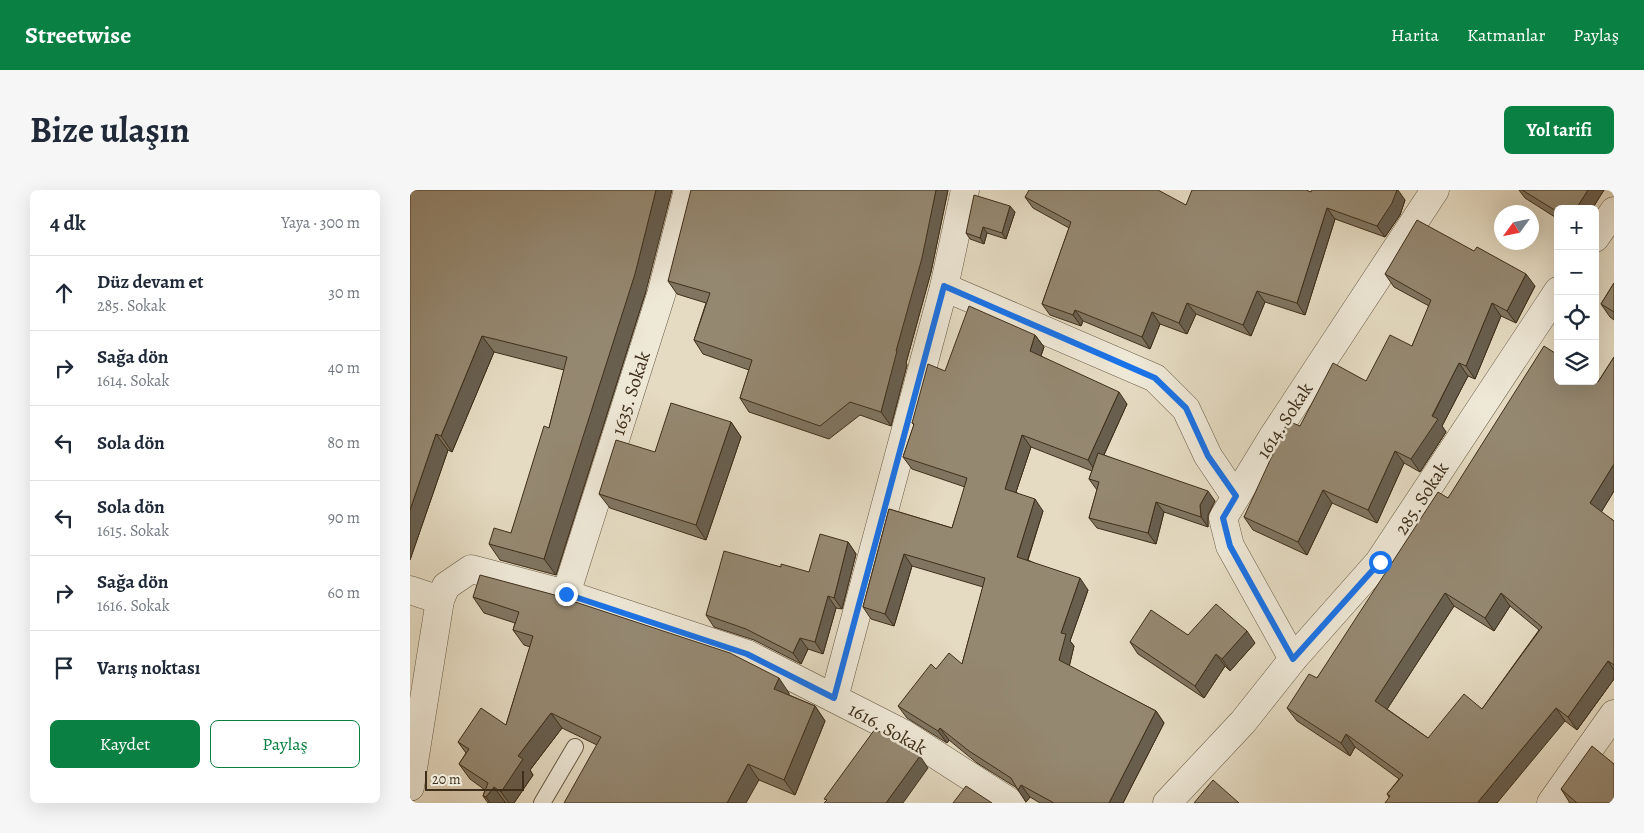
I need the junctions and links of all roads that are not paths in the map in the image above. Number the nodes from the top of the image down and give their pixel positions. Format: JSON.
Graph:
{"nodes":[{"id":1,"x":688,"y":190,"type":"edge"},
{"id":2,"x":965,"y":190,"type":"edge"},
{"id":3,"x":1435,"y":190,"type":"edge"},
{"id":4,"x":1614,"y":211,"type":"edge"},
{"id":5,"x":1599,"y":232,"type":"edge"},
{"id":6,"x":944,"y":286,"type":"junction"},
{"id":7,"x":1555,"y":295,"type":"edge"},
{"id":8,"x":1236,"y":496,"type":"junction"},
{"id":9,"x":410,"y":590,"type":"edge"},
{"id":10,"x":566,"y":594,"type":"junction"},
{"id":11,"x":440,"y":600,"type":"junction"},
{"id":12,"x":1293,"y":659,"type":"junction"},
{"id":13,"x":834,"y":698,"type":"junction"},
{"id":14,"x":1614,"y":714,"type":"edge"},
{"id":15,"x":575,"y":747,"type":"dead end"},
{"id":16,"x":410,"y":787,"type":"edge"},
{"id":17,"x":542,"y":803,"type":"edge"},
{"id":18,"x":1011,"y":803,"type":"edge"},
{"id":19,"x":1167,"y":803,"type":"edge"},
{"id":20,"x":1551,"y":803,"type":"edge"}],
"edges":[{"from":1,"to":10,"type":"street","name":"1635. Sokak"},
{"from":2,"to":6,"type":"street"},
{"from":3,"to":8,"type":"street","name":"1614. Sokak"},
{"from":4,"to":5,"type":"street"},
{"from":6,"to":8,"type":"street"},
{"from":6,"to":13,"type":"street"},
{"from":7,"to":12,"type":"street","name":"285. Sokak"},
{"from":8,"to":12,"type":"street","name":"1614. Sokak"},
{"from":9,"to":11,"type":"street"},
{"from":10,"to":11,"type":"street","name":"1616. Sokak"},
{"from":10,"to":13,"type":"street","name":"1616. Sokak"},
{"from":11,"to":16,"type":"street","name":"1616. Sokak"},
{"from":12,"to":19,"type":"street","name":"285. Sokak"},
{"from":13,"to":18,"type":"street","name":"1616. Sokak"},
{"from":14,"to":20,"type":"street"},
{"from":15,"to":17,"type":"lane"}]}
